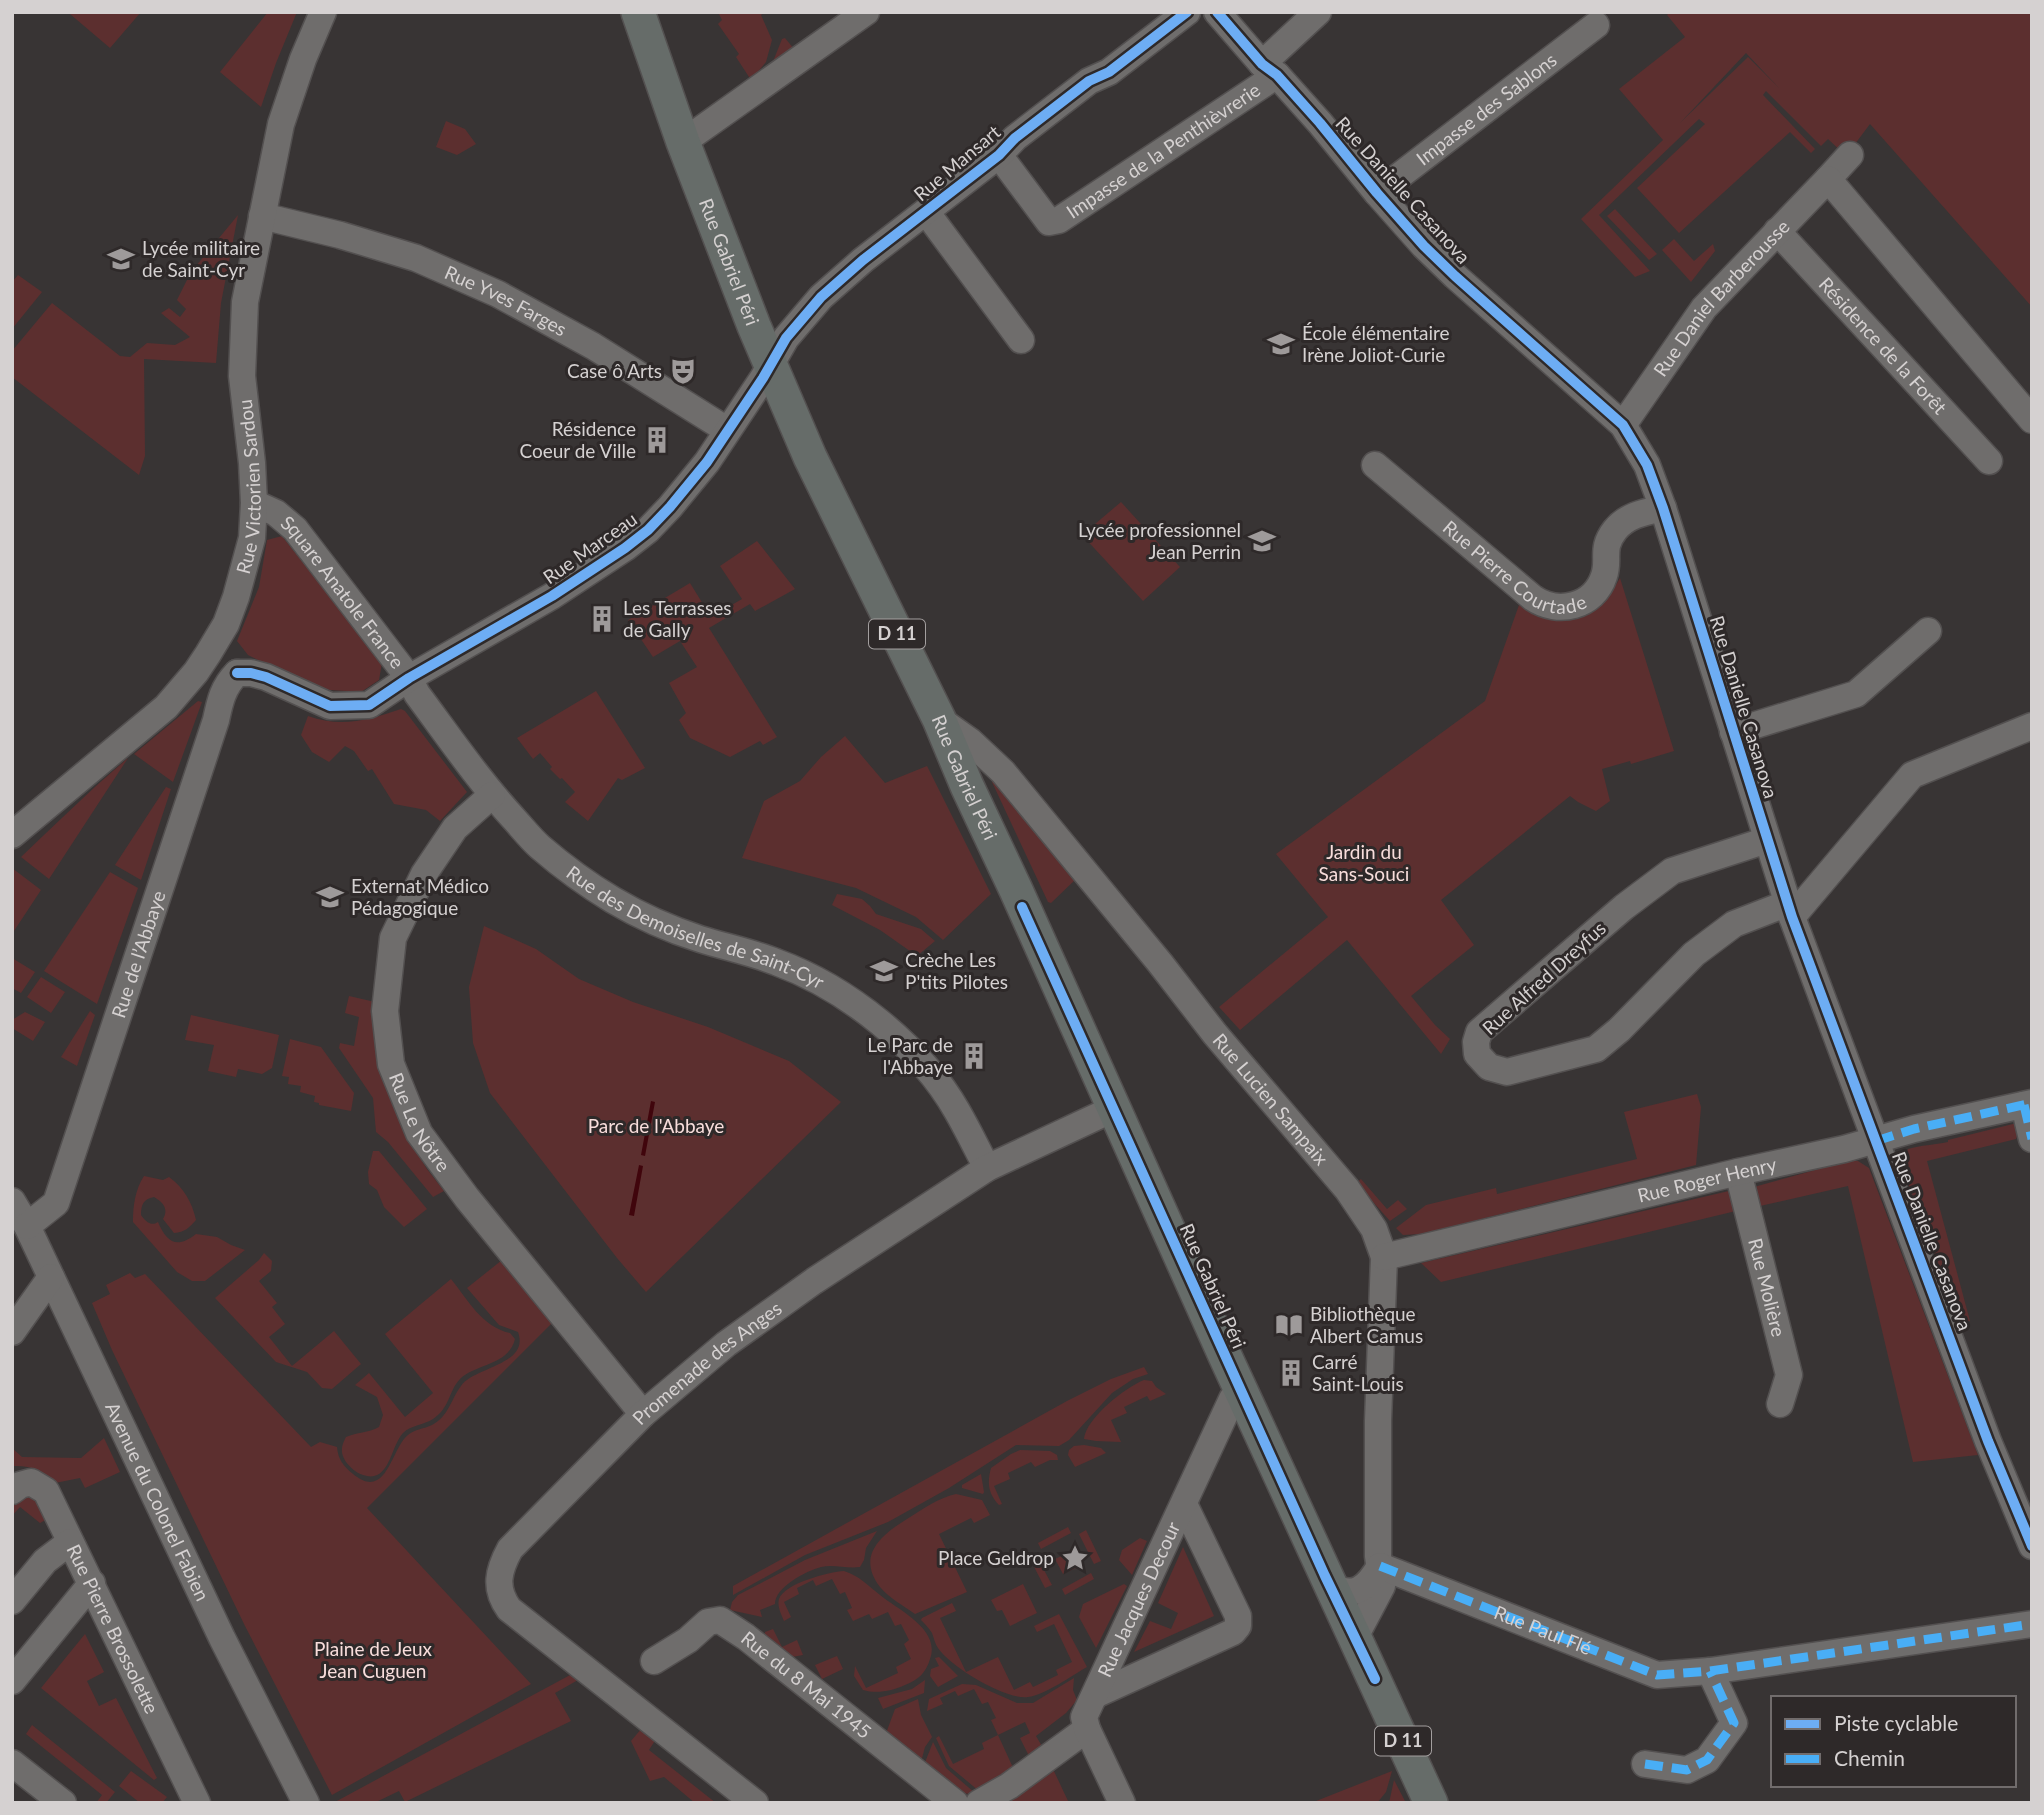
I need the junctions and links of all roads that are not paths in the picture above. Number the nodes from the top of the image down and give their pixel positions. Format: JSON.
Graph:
{"nodes":[{"id":1,"x":323,"y":12,"type":"edge"},
{"id":2,"x":638,"y":12,"type":"edge"},
{"id":3,"x":866,"y":12,"type":"edge"},
{"id":4,"x":1187,"y":12,"type":"edge"},
{"id":5,"x":1217,"y":12,"type":"edge"},
{"id":6,"x":1318,"y":12,"type":"edge"},
{"id":7,"x":1596,"y":25,"type":"dead end"},
{"id":8,"x":1269,"y":70,"type":"junction"},
{"id":9,"x":683,"y":142,"type":"junction"},
{"id":10,"x":999,"y":155,"type":"junction"},
{"id":11,"x":1850,"y":155,"type":"dead end"},
{"id":12,"x":1828,"y":179,"type":"junction"},
{"id":13,"x":1377,"y":193,"type":"junction"},
{"id":14,"x":927,"y":212,"type":"junction"},
{"id":15,"x":262,"y":216,"type":"junction"},
{"id":16,"x":1777,"y":231,"type":"junction"},
{"id":17,"x":1021,"y":340,"type":"dead end"},
{"id":18,"x":771,"y":363,"type":"junction"},
{"id":19,"x":2032,"y":420,"type":"edge"},
{"id":20,"x":1623,"y":425,"type":"junction"},
{"id":21,"x":727,"y":430,"type":"junction"},
{"id":22,"x":1990,"y":461,"type":"dead end"},
{"id":23,"x":1375,"y":465,"type":"dead end"},
{"id":24,"x":254,"y":503,"type":"junction"},
{"id":25,"x":1663,"y":508,"type":"junction"},
{"id":26,"x":1928,"y":631,"type":"dead end"},
{"id":27,"x":208,"y":654,"type":"junction"},
{"id":28,"x":237,"y":673,"type":"junction"},
{"id":29,"x":409,"y":678,"type":"junction"},
{"id":30,"x":939,"y":719,"type":"junction"},
{"id":31,"x":2032,"y":726,"type":"edge"},
{"id":32,"x":1733,"y":732,"type":"junction"},
{"id":33,"x":492,"y":795,"type":"junction"},
{"id":34,"x":12,"y":835,"type":"edge"},
{"id":35,"x":1768,"y":840,"type":"junction"},
{"id":36,"x":1790,"y":910,"type":"junction"},
{"id":37,"x":2028,"y":1104,"type":"edge"},
{"id":38,"x":1113,"y":1109,"type":"junction"},
{"id":39,"x":2032,"y":1139,"type":"edge"},
{"id":40,"x":1876,"y":1141,"type":"junction"},
{"id":41,"x":987,"y":1168,"type":"junction"},
{"id":42,"x":1738,"y":1172,"type":"junction"},
{"id":43,"x":12,"y":1201,"type":"edge"},
{"id":44,"x":27,"y":1226,"type":"junction"},
{"id":45,"x":1384,"y":1257,"type":"junction"},
{"id":46,"x":51,"y":1277,"type":"junction"},
{"id":47,"x":12,"y":1332,"type":"edge"},
{"id":48,"x":1241,"y":1390,"type":"junction"},
{"id":49,"x":1780,"y":1404,"type":"dead end"},
{"id":50,"x":643,"y":1413,"type":"junction"},
{"id":51,"x":12,"y":1491,"type":"edge"},
{"id":52,"x":1184,"y":1504,"type":"junction"},
{"id":53,"x":70,"y":1542,"type":"junction"},
{"id":54,"x":2032,"y":1546,"type":"edge"},
{"id":55,"x":1380,"y":1566,"type":"junction"},
{"id":56,"x":92,"y":1583,"type":"junction"},
{"id":57,"x":1330,"y":1585,"type":"junction"},
{"id":58,"x":12,"y":1601,"type":"edge"},
{"id":59,"x":2032,"y":1624,"type":"edge"},
{"id":60,"x":1355,"y":1637,"type":"junction"},
{"id":61,"x":654,"y":1661,"type":"dead end"},
{"id":62,"x":1710,"y":1671,"type":"junction"},
{"id":63,"x":12,"y":1681,"type":"edge"},
{"id":64,"x":1095,"y":1695,"type":"junction"},
{"id":65,"x":1087,"y":1729,"type":"junction"},
{"id":66,"x":12,"y":1763,"type":"edge"},
{"id":67,"x":1645,"y":1764,"type":"dead end"},
{"id":68,"x":187,"y":1797,"type":"edge"},
{"id":69,"x":63,"y":1803,"type":"edge"},
{"id":70,"x":306,"y":1803,"type":"edge"},
{"id":71,"x":755,"y":1803,"type":"edge"},
{"id":72,"x":955,"y":1803,"type":"edge"},
{"id":73,"x":979,"y":1803,"type":"edge"},
{"id":74,"x":1122,"y":1803,"type":"edge"},
{"id":75,"x":1431,"y":1803,"type":"edge"}],
"edges":[{"from":1,"to":15,"type":"street","name":"Rue Victorien Sardou"},
{"from":2,"to":9,"type":"main road","name":"Rue Gabriel Péri","number":"D 11"},
{"from":3,"to":9,"type":"street"},
{"from":4,"to":10,"type":"street","name":"Rue Mansart"},
{"from":5,"to":8,"type":"street","name":"Rue Danielle Casanova"},
{"from":6,"to":8,"type":"street","name":"Impasse de la Penthièvrerie"},
{"from":7,"to":13,"type":"street","name":"Impasse des Sablons"},
{"from":8,"to":10,"type":"street","name":"Impasse de la Penthièvrerie"},
{"from":8,"to":13,"type":"street","name":"Rue Danielle Casanova"},
{"from":9,"to":18,"type":"main road","name":"Rue Gabriel Péri","number":"D 11"},
{"from":10,"to":14,"type":"street","name":"Rue Mansart"},
{"from":11,"to":12,"type":"street","name":"Rue Daniel Barberousse"},
{"from":12,"to":16,"type":"street","name":"Rue Daniel Barberousse"},
{"from":12,"to":19,"type":"street"},
{"from":13,"to":20,"type":"street","name":"Rue Danielle Casanova"},
{"from":14,"to":17,"type":"street"},
{"from":14,"to":18,"type":"street","name":"Rue Mansart"},
{"from":15,"to":21,"type":"street","name":"Rue Yves Farges"},
{"from":15,"to":24,"type":"street","name":"Rue Victorien Sardou"},
{"from":16,"to":20,"type":"street","name":"Rue Daniel Barberousse"},
{"from":16,"to":22,"type":"street","name":"Résidence de la Forêt"},
{"from":18,"to":21,"type":"street","name":"Rue Marceau"},
{"from":18,"to":30,"type":"main road","name":"Rue Gabriel Péri","number":"D 11"},
{"from":20,"to":25,"type":"street","name":"Rue Danielle Casanova"},
{"from":21,"to":29,"type":"street","name":"Rue Marceau"},
{"from":23,"to":25,"type":"street","name":"Rue Pierre Courtade"},
{"from":24,"to":27,"type":"street","name":"Rue Victorien Sardou"},
{"from":24,"to":29,"type":"street","name":"Square Anatole France"},
{"from":25,"to":32,"type":"street","name":"Rue Danielle Casanova"},
{"from":26,"to":32,"type":"street"},
{"from":27,"to":28,"type":"street"},
{"from":27,"to":34,"type":"street","name":"Rue Victorien Sardou"},
{"from":28,"to":29,"type":"street","name":"Square Anatole France"},
{"from":28,"to":44,"type":"street","name":"Rue de l’Abbaye"},
{"from":29,"to":33,"type":"street","name":"Rue des Demoiselles de Saint-Cyr"},
{"from":30,"to":38,"type":"main road","name":"Rue Gabriel Péri","number":"D 11"},
{"from":30,"to":45,"type":"street","name":"Rue Lucien Sampaix"},
{"from":31,"to":36,"type":"street"},
{"from":32,"to":35,"type":"street","name":"Rue Danielle Casanova"},
{"from":33,"to":41,"type":"street","name":"Rue des Demoiselles de Saint-Cyr"},
{"from":33,"to":50,"type":"street","name":"Rue Le Nôtre"},
{"from":35,"to":36,"type":"street","name":"Rue Danielle Casanova"},
{"from":35,"to":36,"type":"street","name":"Rue Alfred Dreyfus"},
{"from":36,"to":40,"type":"street","name":"Rue Danielle Casanova"},
{"from":37,"to":39,"type":"street"},
{"from":37,"to":40,"type":"street","name":"Rue Roger Henry"},
{"from":38,"to":41,"type":"street","name":"Promenade des Anges"},
{"from":38,"to":48,"type":"main road","name":"Rue Gabriel Péri","number":"D 11"},
{"from":40,"to":42,"type":"street","name":"Rue Roger Henry"},
{"from":40,"to":54,"type":"street","name":"Rue Danielle Casanova"},
{"from":41,"to":50,"type":"street","name":"Promenade des Anges"},
{"from":42,"to":45,"type":"street","name":"Rue Roger Henry"},
{"from":42,"to":49,"type":"street","name":"Rue Molière"},
{"from":43,"to":44,"type":"street","name":"Avenue du Colonel Fabien"},
{"from":44,"to":46,"type":"street","name":"Avenue du Colonel Fabien"},
{"from":45,"to":55,"type":"street","name":"Rue Lucien Sampaix"},
{"from":46,"to":47,"type":"street"},
{"from":46,"to":70,"type":"street","name":"Avenue du Colonel Fabien"},
{"from":48,"to":52,"type":"street","name":"Rue Jacques Decour"},
{"from":48,"to":57,"type":"main road","name":"Rue Gabriel Péri","number":"D 11"},
{"from":50,"to":71,"type":"street","name":"Promenade des Anges"},
{"from":51,"to":53,"type":"street","name":"Rue Pierre Brossolette"},
{"from":52,"to":64,"type":"street","name":"Rue Jacques Decour"},
{"from":52,"to":64,"type":"street","name":"Rue Jacques Decour"},
{"from":53,"to":56,"type":"street","name":"Rue Pierre Brossolette"},
{"from":53,"to":58,"type":"street"},
{"from":55,"to":57,"type":"street"},
{"from":55,"to":60,"type":"street","name":"Rue Lucien Sampaix"},
{"from":55,"to":62,"type":"street","name":"Rue Paul Flé"},
{"from":56,"to":63,"type":"street"},
{"from":56,"to":68,"type":"street","name":"Rue Pierre Brossolette"},
{"from":57,"to":60,"type":"main road","name":"Rue Gabriel Péri","number":"D 11"},
{"from":59,"to":62,"type":"street","name":"Rue Paul Flé"},
{"from":60,"to":75,"type":"main road","name":"Rue Gabriel Péri","number":"D 11"},
{"from":61,"to":72,"type":"street","name":"Rue du 8 Mai 1945"},
{"from":62,"to":67,"type":"street"},
{"from":64,"to":65,"type":"street","name":"Rue Jacques Decour"},
{"from":65,"to":73,"type":"street"},
{"from":65,"to":74,"type":"street"},
{"from":66,"to":69,"type":"street"}]}
